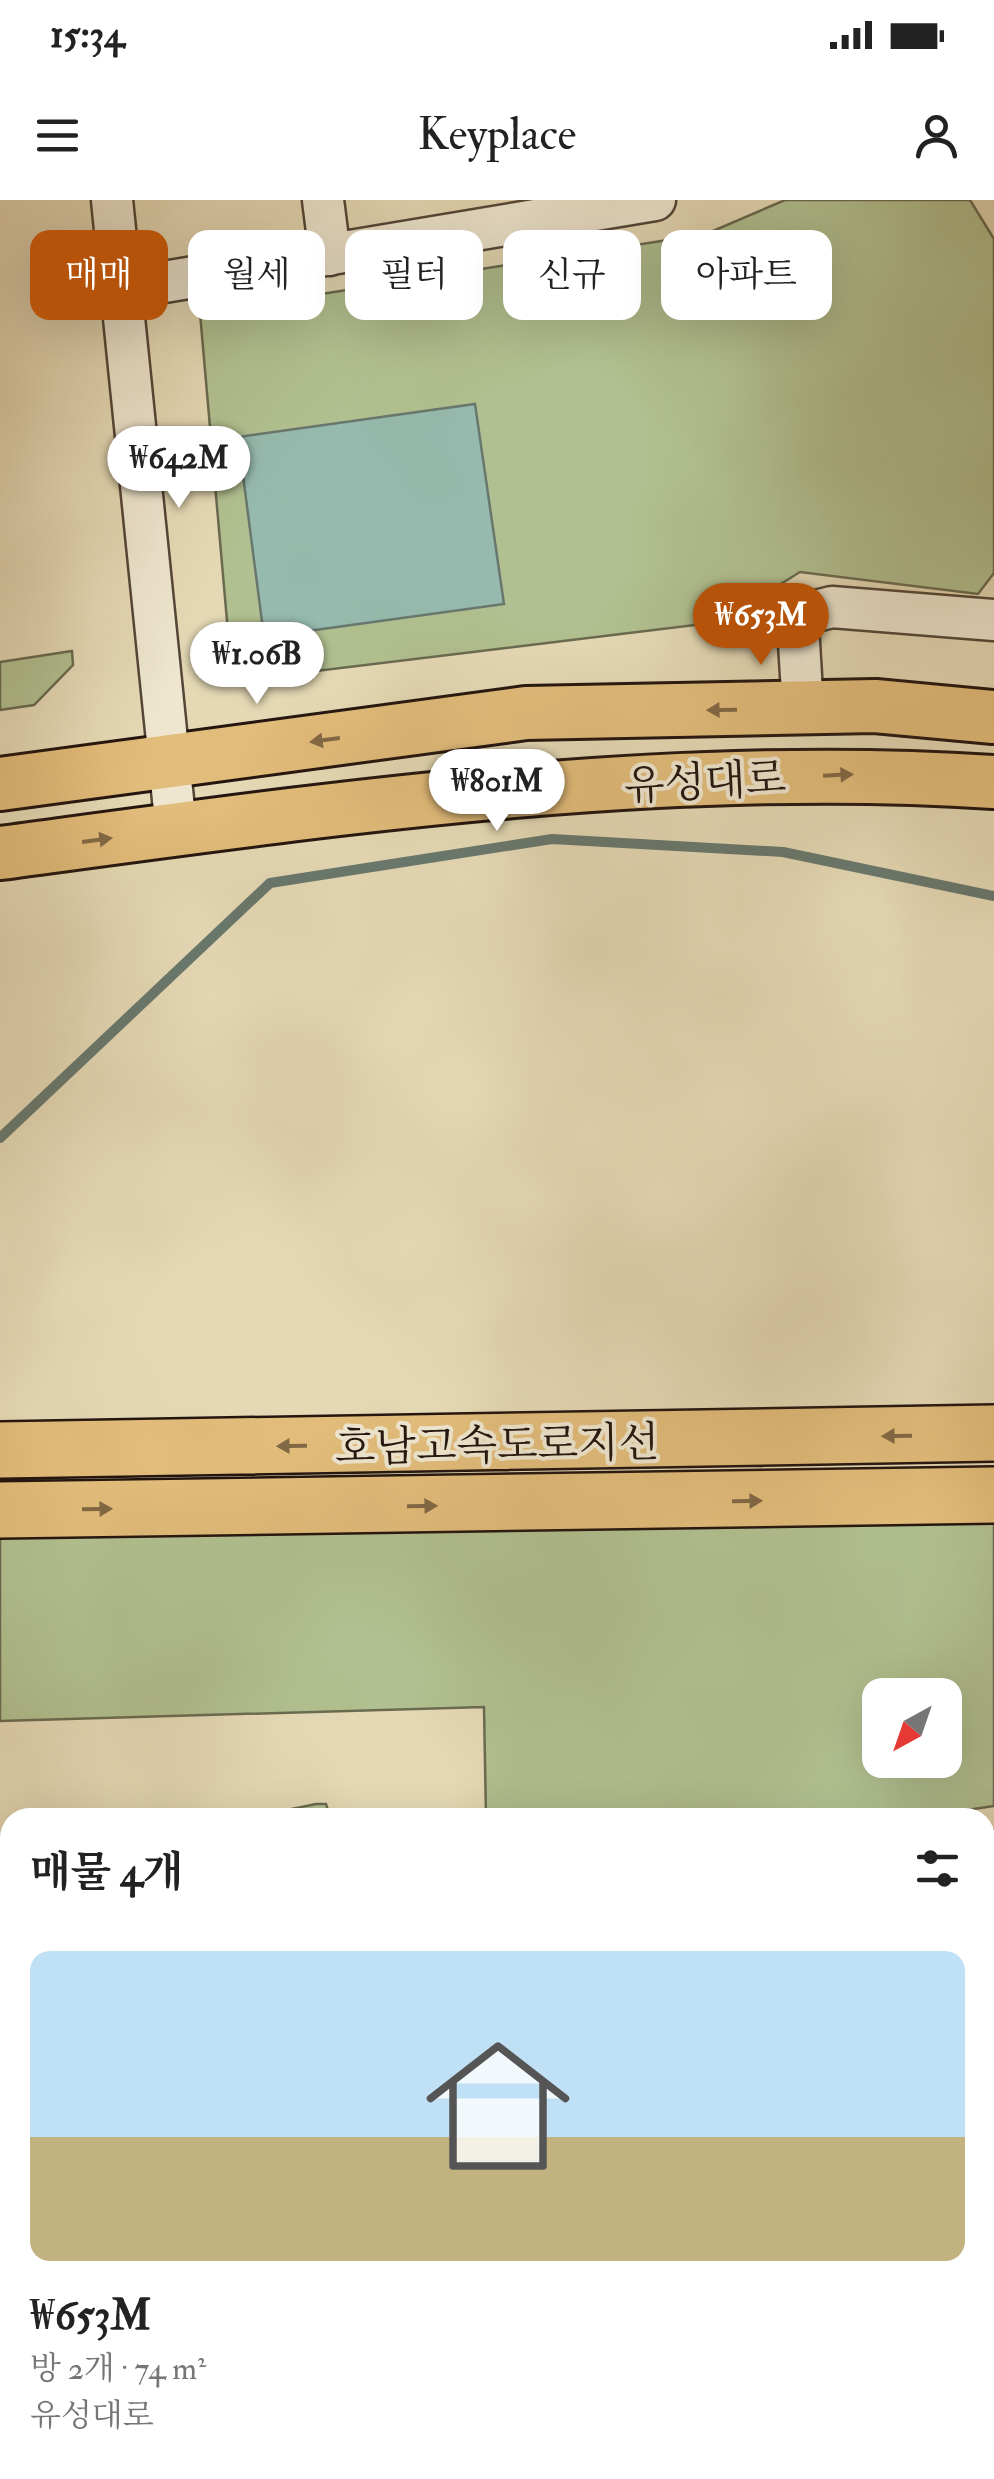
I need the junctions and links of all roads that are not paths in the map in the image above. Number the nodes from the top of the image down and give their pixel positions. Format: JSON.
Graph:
{"nodes":[{"id":1,"x":112,"y":200,"type":"edge"},
{"id":2,"x":323,"y":200,"type":"edge"},
{"id":3,"x":655,"y":200,"type":"edge"},
{"id":4,"x":115,"y":230,"type":"edge"},
{"id":5,"x":330,"y":256,"type":"junction"},
{"id":6,"x":168,"y":282,"type":"edge"},
{"id":7,"x":125,"y":320,"type":"edge"},
{"id":8,"x":994,"y":620,"type":"edge"},
{"id":9,"x":803,"y":709,"type":"junction"},
{"id":10,"x":994,"y":717,"type":"edge"},
{"id":11,"x":169,"y":761,"type":"junction"},
{"id":12,"x":994,"y":782,"type":"edge"},
{"id":13,"x":0,"y":784,"type":"edge"},
{"id":14,"x":176,"y":829,"type":"junction"},
{"id":15,"x":0,"y":853,"type":"edge"},
{"id":16,"x":994,"y":1433,"type":"edge"},
{"id":17,"x":0,"y":1450,"type":"edge"},
{"id":18,"x":994,"y":1495,"type":"edge"},
{"id":19,"x":0,"y":1510,"type":"edge"}],
"edges":[{"from":1,"to":4,"type":"street"},
{"from":2,"to":5,"type":"street"},
{"from":3,"to":5,"type":"street"},
{"from":5,"to":6,"type":"street"},
{"from":7,"to":11,"type":"street"},
{"from":8,"to":9,"type":"street"},
{"from":9,"to":10,"type":"main road","name":"유성대로"},
{"from":9,"to":11,"type":"main road","name":"유성대로","one_way":true},
{"from":11,"to":13,"type":"main road","name":"유성대로"},
{"from":11,"to":14,"type":"street"},
{"from":14,"to":12,"type":"main road","name":"유성대로","one_way":true},
{"from":15,"to":14,"type":"main road","name":"유성대로","one_way":true},
{"from":16,"to":17,"type":"highway","name":"호남고속도로지선","one_way":true},
{"from":19,"to":18,"type":"highway","name":"호남고속도로지선","one_way":true}]}
